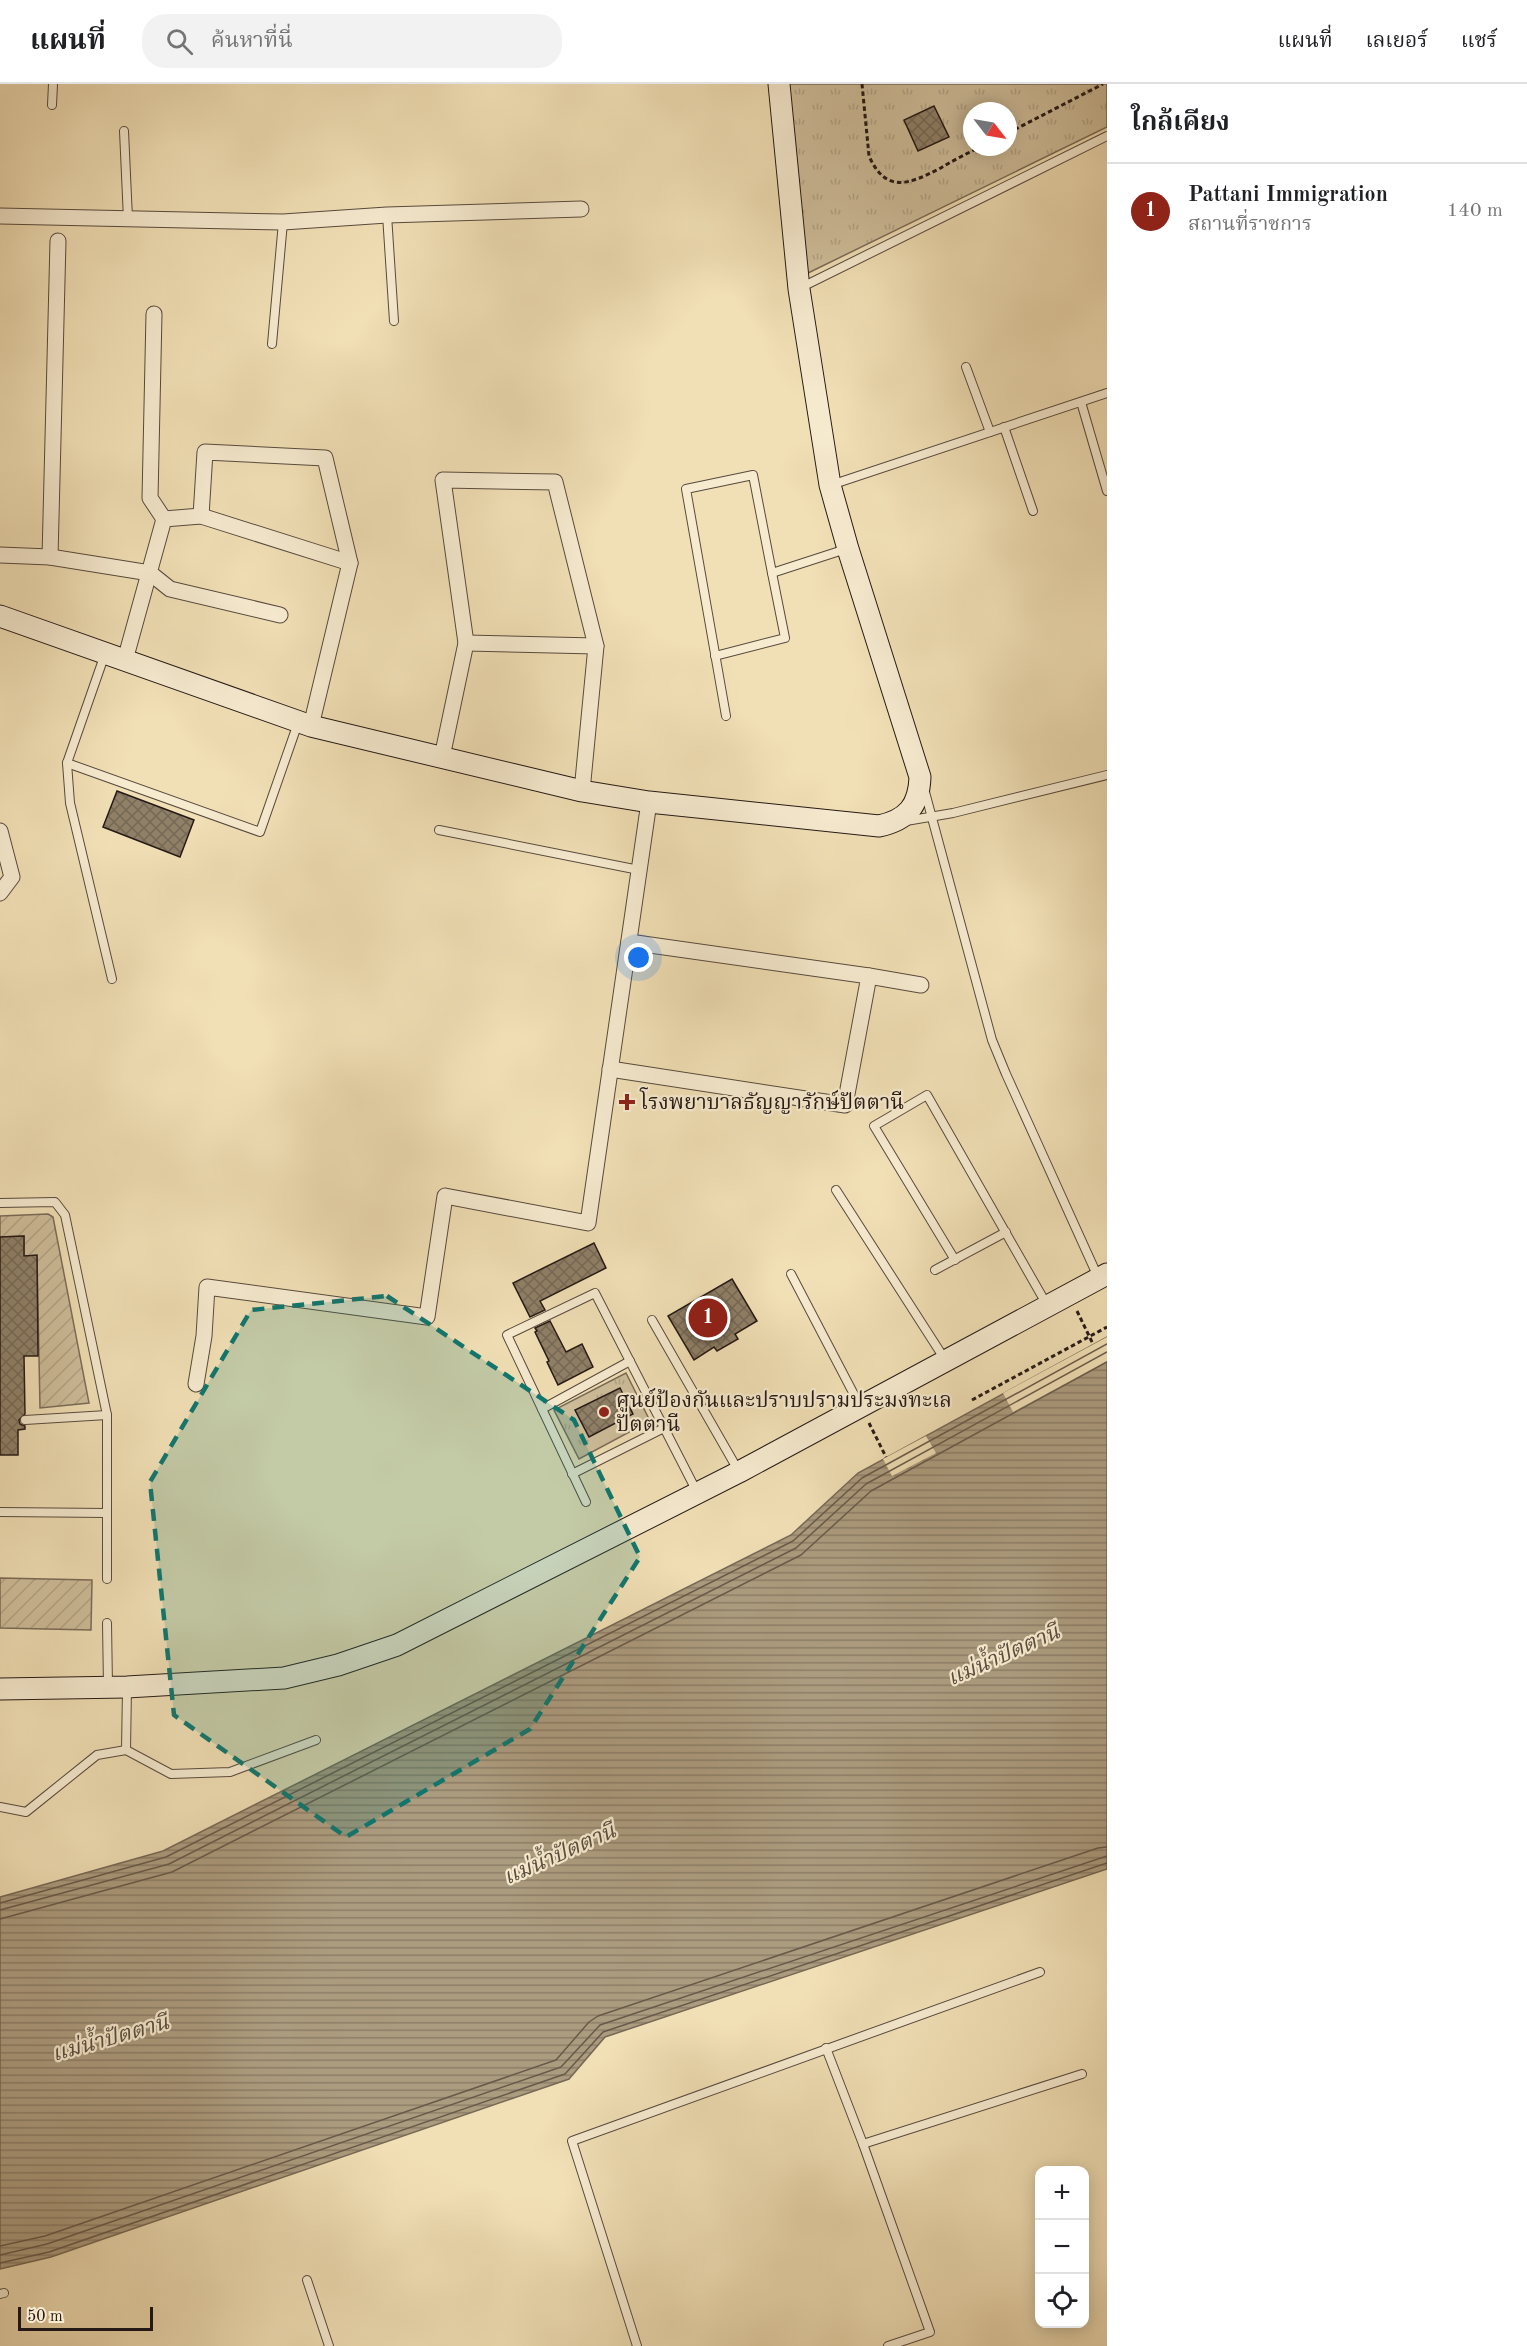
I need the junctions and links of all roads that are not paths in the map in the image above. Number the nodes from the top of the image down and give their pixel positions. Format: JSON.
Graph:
{"nodes":[{"id":1,"x":53,"y":84,"type":"edge"},
{"id":2,"x":779,"y":84,"type":"edge"},
{"id":3,"x":52,"y":105,"type":"dead end"},
{"id":4,"x":124,"y":131,"type":"dead end"},
{"id":5,"x":1107,"y":136,"type":"edge"},
{"id":6,"x":581,"y":209,"type":"dead end"},
{"id":7,"x":387,"y":215,"type":"junction"},
{"id":8,"x":0,"y":216,"type":"edge"},
{"id":9,"x":128,"y":219,"type":"junction"},
{"id":10,"x":283,"y":222,"type":"junction"},
{"id":11,"x":58,"y":241,"type":"dead end"},
{"id":12,"x":799,"y":289,"type":"junction"},
{"id":13,"x":154,"y":314,"type":"dead end"},
{"id":14,"x":394,"y":321,"type":"dead end"},
{"id":15,"x":272,"y":344,"type":"dead end"},
{"id":16,"x":966,"y":367,"type":"dead end"},
{"id":17,"x":1107,"y":393,"type":"edge"},
{"id":18,"x":1081,"y":402,"type":"junction"},
{"id":19,"x":1004,"y":427,"type":"junction"},
{"id":20,"x":990,"y":432,"type":"junction"},
{"id":21,"x":830,"y":485,"type":"junction"},
{"id":22,"x":1107,"y":491,"type":"edge"},
{"id":23,"x":1033,"y":510,"type":"dead end"},
{"id":24,"x":201,"y":516,"type":"junction"},
{"id":25,"x":164,"y":519,"type":"junction"},
{"id":26,"x":848,"y":549,"type":"junction"},
{"id":27,"x":0,"y":555,"type":"edge"},
{"id":28,"x":50,"y":557,"type":"junction"},
{"id":29,"x":350,"y":563,"type":"junction"},
{"id":30,"x":150,"y":573,"type":"junction"},
{"id":31,"x":772,"y":573,"type":"junction"},
{"id":32,"x":280,"y":615,"type":"dead end"},
{"id":33,"x":0,"y":616,"type":"edge"},
{"id":34,"x":466,"y":643,"type":"junction"},
{"id":35,"x":596,"y":646,"type":"junction"},
{"id":36,"x":105,"y":653,"type":"junction"},
{"id":37,"x":716,"y":656,"type":"junction"},
{"id":38,"x":125,"y":660,"type":"junction"},
{"id":39,"x":726,"y":716,"type":"dead end"},
{"id":40,"x":305,"y":724,"type":"junction"},
{"id":41,"x":442,"y":757,"type":"junction"},
{"id":42,"x":67,"y":763,"type":"junction"},
{"id":43,"x":1107,"y":775,"type":"edge"},
{"id":44,"x":920,"y":777,"type":"junction"},
{"id":45,"x":582,"y":791,"type":"junction"},
{"id":46,"x":649,"y":802,"type":"junction"},
{"id":47,"x":932,"y":817,"type":"junction"},
{"id":48,"x":893,"y":823,"type":"junction"},
{"id":49,"x":439,"y":830,"type":"dead end"},
{"id":50,"x":0,"y":831,"type":"edge"},
{"id":51,"x":639,"y":870,"type":"junction"},
{"id":52,"x":0,"y":893,"type":"edge"},
{"id":53,"x":629,"y":942,"type":"junction"},
{"id":54,"x":869,"y":976,"type":"junction"},
{"id":55,"x":112,"y":979,"type":"dead end"},
{"id":56,"x":921,"y":985,"type":"dead end"},
{"id":57,"x":610,"y":1069,"type":"junction"},
{"id":58,"x":836,"y":1190,"type":"dead end"},
{"id":59,"x":0,"y":1203,"type":"edge"},
{"id":60,"x":1006,"y":1232,"type":"junction"},
{"id":61,"x":955,"y":1260,"type":"junction"},
{"id":62,"x":934,"y":1270,"type":"dead end"},
{"id":63,"x":791,"y":1274,"type":"dead end"},
{"id":64,"x":1103,"y":1276,"type":"edge"},
{"id":65,"x":1047,"y":1305,"type":"junction"},
{"id":66,"x":652,"y":1320,"type":"dead end"},
{"id":67,"x":945,"y":1360,"type":"junction"},
{"id":68,"x":630,"y":1361,"type":"junction"},
{"id":69,"x":196,"y":1384,"type":"dead end"},
{"id":70,"x":860,"y":1406,"type":"junction"},
{"id":71,"x":542,"y":1409,"type":"junction"},
{"id":72,"x":107,"y":1415,"type":"junction"},
{"id":73,"x":25,"y":1420,"type":"dead end"},
{"id":74,"x":664,"y":1428,"type":"junction"},
{"id":75,"x":739,"y":1472,"type":"junction"},
{"id":76,"x":572,"y":1474,"type":"junction"},
{"id":77,"x":697,"y":1493,"type":"junction"},
{"id":78,"x":586,"y":1502,"type":"dead end"},
{"id":79,"x":0,"y":1512,"type":"edge"},
{"id":80,"x":107,"y":1513,"type":"junction"},
{"id":81,"x":107,"y":1579,"type":"dead end"},
{"id":82,"x":107,"y":1623,"type":"dead end"},
{"id":83,"x":118,"y":1687,"type":"junction"},
{"id":84,"x":0,"y":1689,"type":"edge"},
{"id":85,"x":316,"y":1740,"type":"dead end"},
{"id":86,"x":126,"y":1750,"type":"junction"},
{"id":87,"x":0,"y":1807,"type":"edge"},
{"id":88,"x":1040,"y":1972,"type":"dead end"},
{"id":89,"x":826,"y":2048,"type":"junction"},
{"id":90,"x":1082,"y":2074,"type":"dead end"},
{"id":91,"x":863,"y":2144,"type":"junction"},
{"id":92,"x":307,"y":2280,"type":"dead end"},
{"id":93,"x":329,"y":2346,"type":"edge"},
{"id":94,"x":637,"y":2346,"type":"edge"},
{"id":95,"x":888,"y":2346,"type":"edge"}],
"edges":[{"from":1,"to":3,"type":"lane"},
{"from":2,"to":12,"type":"street"},
{"from":4,"to":9,"type":"lane"},
{"from":5,"to":12,"type":"lane"},
{"from":6,"to":7,"type":"street"},
{"from":7,"to":10,"type":"street"},
{"from":7,"to":14,"type":"lane"},
{"from":8,"to":9,"type":"street"},
{"from":9,"to":10,"type":"street"},
{"from":10,"to":15,"type":"lane"},
{"from":11,"to":28,"type":"street"},
{"from":12,"to":21,"type":"street"},
{"from":13,"to":25,"type":"street"},
{"from":16,"to":20,"type":"lane"},
{"from":17,"to":18,"type":"lane"},
{"from":18,"to":19,"type":"lane"},
{"from":18,"to":22,"type":"lane"},
{"from":19,"to":20,"type":"lane"},
{"from":19,"to":23,"type":"lane"},
{"from":20,"to":21,"type":"lane"},
{"from":21,"to":26,"type":"street"},
{"from":24,"to":25,"type":"street"},
{"from":24,"to":29,"type":"street"},
{"from":24,"to":29,"type":"street"},
{"from":25,"to":30,"type":"street"},
{"from":26,"to":31,"type":"lane"},
{"from":26,"to":44,"type":"street"},
{"from":27,"to":28,"type":"street"},
{"from":28,"to":30,"type":"street"},
{"from":29,"to":40,"type":"street"},
{"from":30,"to":32,"type":"street"},
{"from":30,"to":38,"type":"street"},
{"from":31,"to":37,"type":"lane"},
{"from":31,"to":37,"type":"lane"},
{"from":33,"to":36,"type":"street"},
{"from":34,"to":35,"type":"street"},
{"from":34,"to":35,"type":"street"},
{"from":34,"to":41,"type":"street"},
{"from":35,"to":45,"type":"street"},
{"from":36,"to":38,"type":"street"},
{"from":36,"to":42,"type":"lane"},
{"from":37,"to":39,"type":"lane"},
{"from":38,"to":40,"type":"street"},
{"from":40,"to":41,"type":"street"},
{"from":40,"to":42,"type":"lane"},
{"from":41,"to":45,"type":"street"},
{"from":42,"to":55,"type":"lane"},
{"from":43,"to":47,"type":"lane"},
{"from":44,"to":47,"type":"lane"},
{"from":44,"to":48,"type":"street"},
{"from":45,"to":46,"type":"street"},
{"from":46,"to":48,"type":"street"},
{"from":46,"to":51,"type":"street"},
{"from":47,"to":48,"type":"lane"},
{"from":47,"to":64,"type":"lane"},
{"from":49,"to":51,"type":"lane"},
{"from":50,"to":52,"type":"street"},
{"from":51,"to":53,"type":"street"},
{"from":53,"to":54,"type":"street"},
{"from":53,"to":57,"type":"street"},
{"from":54,"to":56,"type":"street"},
{"from":54,"to":57,"type":"street"},
{"from":57,"to":69,"type":"street"},
{"from":58,"to":67,"type":"lane"},
{"from":59,"to":72,"type":"lane"},
{"from":60,"to":61,"type":"lane"},
{"from":60,"to":61,"type":"lane"},
{"from":60,"to":65,"type":"lane"},
{"from":61,"to":62,"type":"lane"},
{"from":63,"to":70,"type":"lane"},
{"from":64,"to":65,"type":"street"},
{"from":65,"to":67,"type":"street"},
{"from":66,"to":75,"type":"lane"},
{"from":67,"to":70,"type":"street"},
{"from":68,"to":71,"type":"lane"},
{"from":68,"to":71,"type":"lane"},
{"from":68,"to":74,"type":"lane"},
{"from":70,"to":75,"type":"street"},
{"from":71,"to":76,"type":"lane"},
{"from":72,"to":73,"type":"lane"},
{"from":72,"to":80,"type":"lane"},
{"from":74,"to":76,"type":"lane"},
{"from":74,"to":77,"type":"lane"},
{"from":75,"to":77,"type":"street"},
{"from":76,"to":78,"type":"lane"},
{"from":77,"to":83,"type":"street"},
{"from":79,"to":80,"type":"lane"},
{"from":80,"to":81,"type":"lane"},
{"from":82,"to":83,"type":"lane"},
{"from":83,"to":84,"type":"street"},
{"from":83,"to":86,"type":"lane"},
{"from":85,"to":86,"type":"lane"},
{"from":86,"to":87,"type":"lane"},
{"from":88,"to":89,"type":"lane"},
{"from":89,"to":91,"type":"lane"},
{"from":89,"to":94,"type":"lane"},
{"from":90,"to":91,"type":"lane"},
{"from":91,"to":95,"type":"lane"},
{"from":92,"to":93,"type":"lane"}]}
